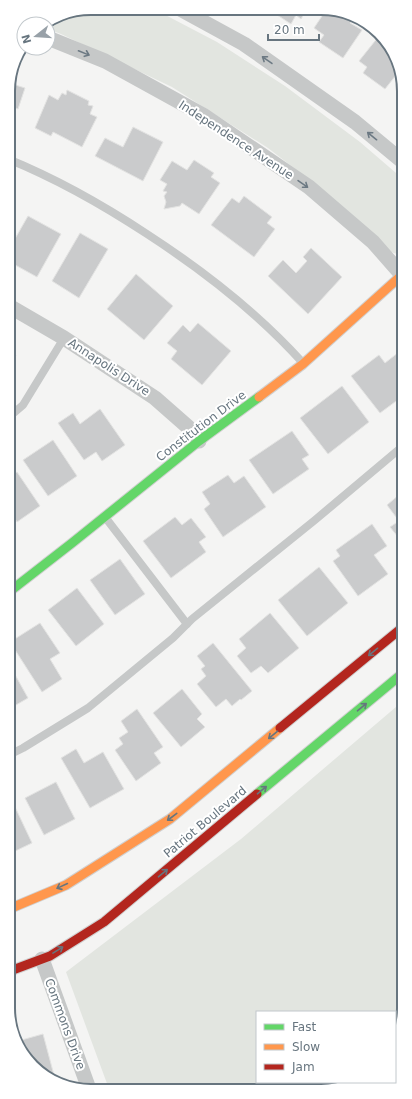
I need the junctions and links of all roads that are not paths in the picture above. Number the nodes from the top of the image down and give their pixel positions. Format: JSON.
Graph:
{"nodes":[{"id":1,"x":191,"y":15,"type":"edge"},
{"id":2,"x":56,"y":41,"type":"edge"},
{"id":3,"x":397,"y":157,"type":"edge"},
{"id":4,"x":15,"y":162,"type":"edge"},
{"id":5,"x":397,"y":269,"type":"edge"},
{"id":6,"x":397,"y":279,"type":"edge"},
{"id":7,"x":15,"y":310,"type":"edge"},
{"id":8,"x":64,"y":338,"type":"junction"},
{"id":9,"x":303,"y":364,"type":"junction"},
{"id":10,"x":15,"y":412,"type":"edge"},
{"id":11,"x":199,"y":441,"type":"junction"},
{"id":12,"x":397,"y":451,"type":"edge"},
{"id":13,"x":105,"y":516,"type":"junction"},
{"id":14,"x":15,"y":587,"type":"edge"},
{"id":15,"x":187,"y":624,"type":"junction"},
{"id":16,"x":397,"y":632,"type":"edge"},
{"id":17,"x":397,"y":678,"type":"edge"},
{"id":18,"x":15,"y":752,"type":"edge"},
{"id":19,"x":15,"y":907,"type":"edge"},
{"id":20,"x":42,"y":959,"type":"junction"},
{"id":21,"x":15,"y":969,"type":"edge"},
{"id":22,"x":87,"y":1084,"type":"edge"}],
"edges":[{"from":3,"to":1,"type":"street","one_way":true},
{"from":2,"to":5,"type":"street","name":"Independence Avenue","one_way":true},
{"from":4,"to":9,"type":"lane"},
{"from":6,"to":9,"type":"main road","name":"Constitution Drive"},
{"from":7,"to":8,"type":"street","name":"Annapolis Drive"},
{"from":8,"to":10,"type":"lane"},
{"from":8,"to":11,"type":"street","name":"Annapolis Drive"},
{"from":9,"to":11,"type":"main road","name":"Constitution Drive"},
{"from":11,"to":13,"type":"main road","name":"Constitution Drive"},
{"from":12,"to":15,"type":"lane"},
{"from":13,"to":14,"type":"main road","name":"Constitution Drive"},
{"from":13,"to":15,"type":"lane"},
{"from":15,"to":18,"type":"lane"},
{"from":16,"to":19,"type":"main road","name":"Patriot Boulevard","one_way":true},
{"from":20,"to":17,"type":"main road","name":"Patriot Boulevard","one_way":true},
{"from":20,"to":21,"type":"main road","name":"Patriot Boulevard"},
{"from":20,"to":22,"type":"street","name":"Commons Drive"}]}
